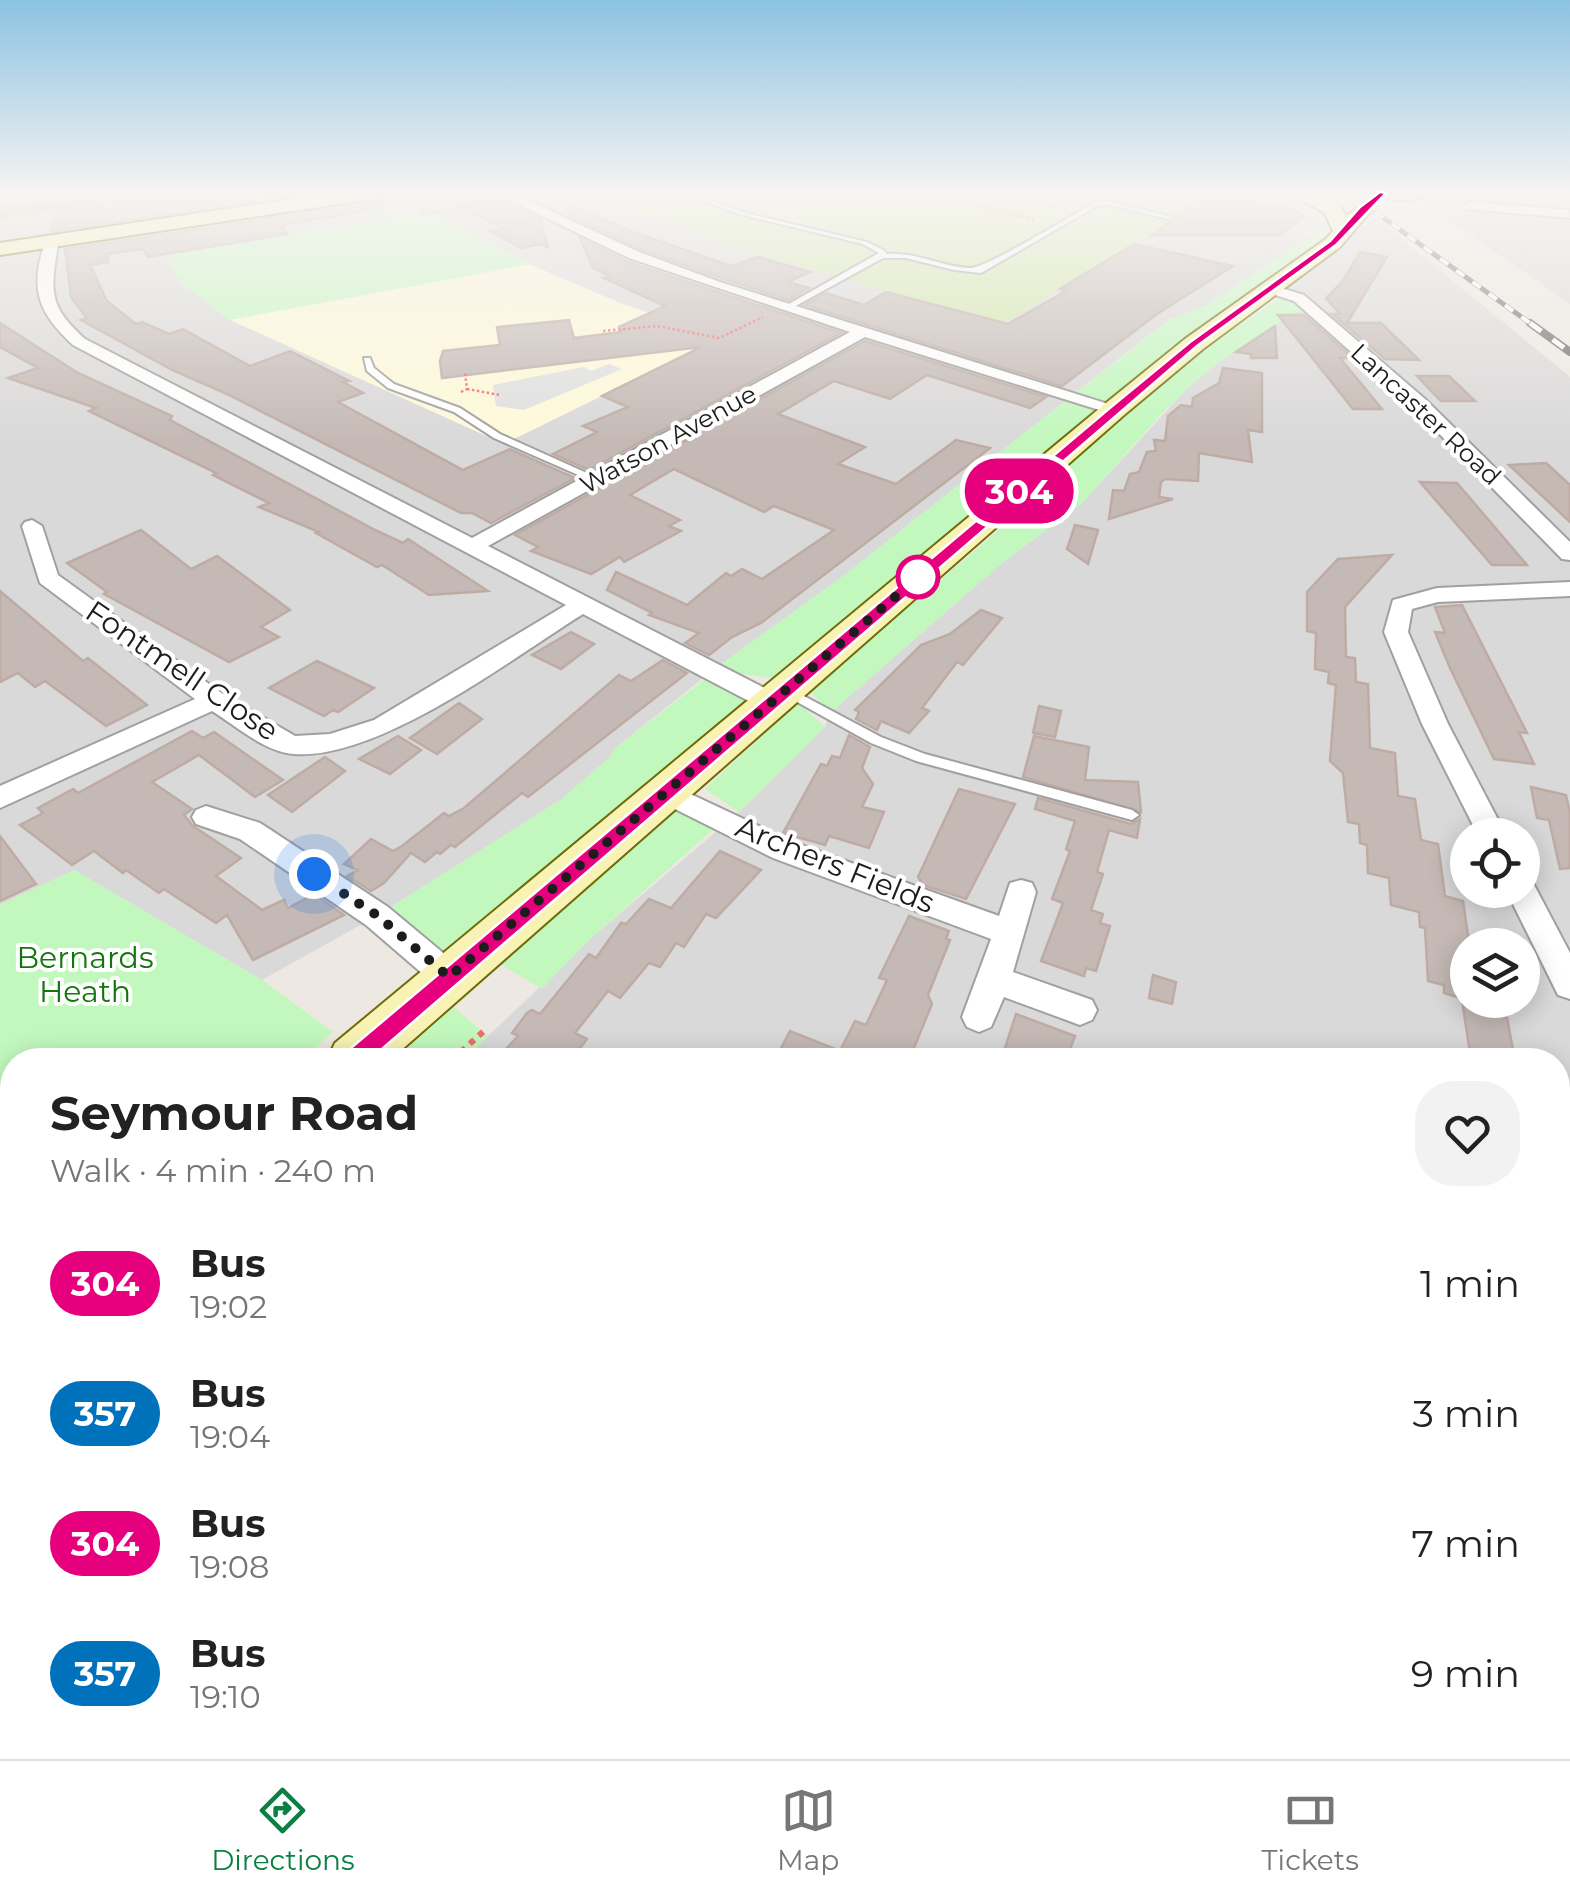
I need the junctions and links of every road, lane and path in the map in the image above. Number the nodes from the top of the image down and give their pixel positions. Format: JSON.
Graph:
{"nodes":[{"id":1,"x":46,"y":275,"type":"edge"},
{"id":2,"x":693,"y":275,"type":"edge"},
{"id":3,"x":846,"y":275,"type":"edge"},
{"id":4,"x":1290,"y":275,"type":"edge"},
{"id":5,"x":1271,"y":289,"type":"junction"},
{"id":6,"x":788,"y":307,"type":"junction"},
{"id":7,"x":603,"y":330,"type":"dead end"},
{"id":8,"x":864,"y":331,"type":"junction"},
{"id":9,"x":368,"y":360,"type":"dead end"},
{"id":10,"x":467,"y":389,"type":"dead end"},
{"id":11,"x":500,"y":395,"type":"dead end"},
{"id":12,"x":1116,"y":409,"type":"junction"},
{"id":13,"x":595,"y":479,"type":"junction"},
{"id":14,"x":41,"y":532,"type":"dead end"},
{"id":15,"x":473,"y":546,"type":"junction"},
{"id":16,"x":1570,"y":554,"type":"edge"},
{"id":17,"x":1570,"y":589,"type":"edge"},
{"id":18,"x":582,"y":604,"type":"junction"},
{"id":19,"x":116,"y":629,"type":"junction"},
{"id":20,"x":92,"y":640,"type":"dead end"},
{"id":21,"x":778,"y":696,"type":"junction"},
{"id":22,"x":214,"y":700,"type":"junction"},
{"id":23,"x":666,"y":792,"type":"junction"},
{"id":24,"x":0,"y":798,"type":"edge"},
{"id":25,"x":1132,"y":815,"type":"dead end"},
{"id":26,"x":206,"y":817,"type":"dead end"},
{"id":27,"x":1483,"y":818,"type":"edge"},
{"id":28,"x":1021,"y":892,"type":"dead end"},
{"id":29,"x":1530,"y":908,"type":"edge"},
{"id":30,"x":1008,"y":932,"type":"junction"},
{"id":31,"x":449,"y":977,"type":"junction"},
{"id":32,"x":996,"y":980,"type":"junction"},
{"id":33,"x":1570,"y":985,"type":"edge"},
{"id":34,"x":1080,"y":1010,"type":"dead end"},
{"id":35,"x":979,"y":1017,"type":"dead end"},
{"id":36,"x":485,"y":1030,"type":"dead end"},
{"id":37,"x":367,"y":1048,"type":"edge"},
{"id":38,"x":465,"y":1048,"type":"edge"}],
"edges":[{"from":1,"to":15,"type":"street"},
{"from":2,"to":6,"type":"street"},
{"from":3,"to":6,"type":"lane"},
{"from":4,"to":5,"type":"main road"},
{"from":5,"to":12,"type":"main road"},
{"from":5,"to":16,"type":"street","name":"Lancaster Road"},
{"from":6,"to":7,"type":"path"},
{"from":6,"to":8,"type":"street"},
{"from":8,"to":12,"type":"street"},
{"from":8,"to":13,"type":"street","name":"Watson Avenue"},
{"from":9,"to":13,"type":"lane"},
{"from":10,"to":11,"type":"path"},
{"from":12,"to":21,"type":"main road"},
{"from":13,"to":15,"type":"street","name":"Watson Avenue"},
{"from":14,"to":19,"type":"street","name":"Fontmell Close"},
{"from":15,"to":18,"type":"street"},
{"from":17,"to":27,"type":"street"},
{"from":18,"to":21,"type":"street"},
{"from":18,"to":22,"type":"street","name":"Fontmell Close"},
{"from":19,"to":20,"type":"street"},
{"from":19,"to":22,"type":"street","name":"Fontmell Close"},
{"from":21,"to":23,"type":"main road"},
{"from":21,"to":25,"type":"lane"},
{"from":22,"to":24,"type":"street"},
{"from":23,"to":30,"type":"street","name":"Archers Fields"},
{"from":23,"to":31,"type":"main road"},
{"from":26,"to":31,"type":"street"},
{"from":28,"to":30,"type":"street"},
{"from":29,"to":33,"type":"street"},
{"from":30,"to":32,"type":"street"},
{"from":31,"to":37,"type":"main road"},
{"from":32,"to":34,"type":"street"},
{"from":32,"to":35,"type":"street"},
{"from":36,"to":38,"type":"path"}]}
